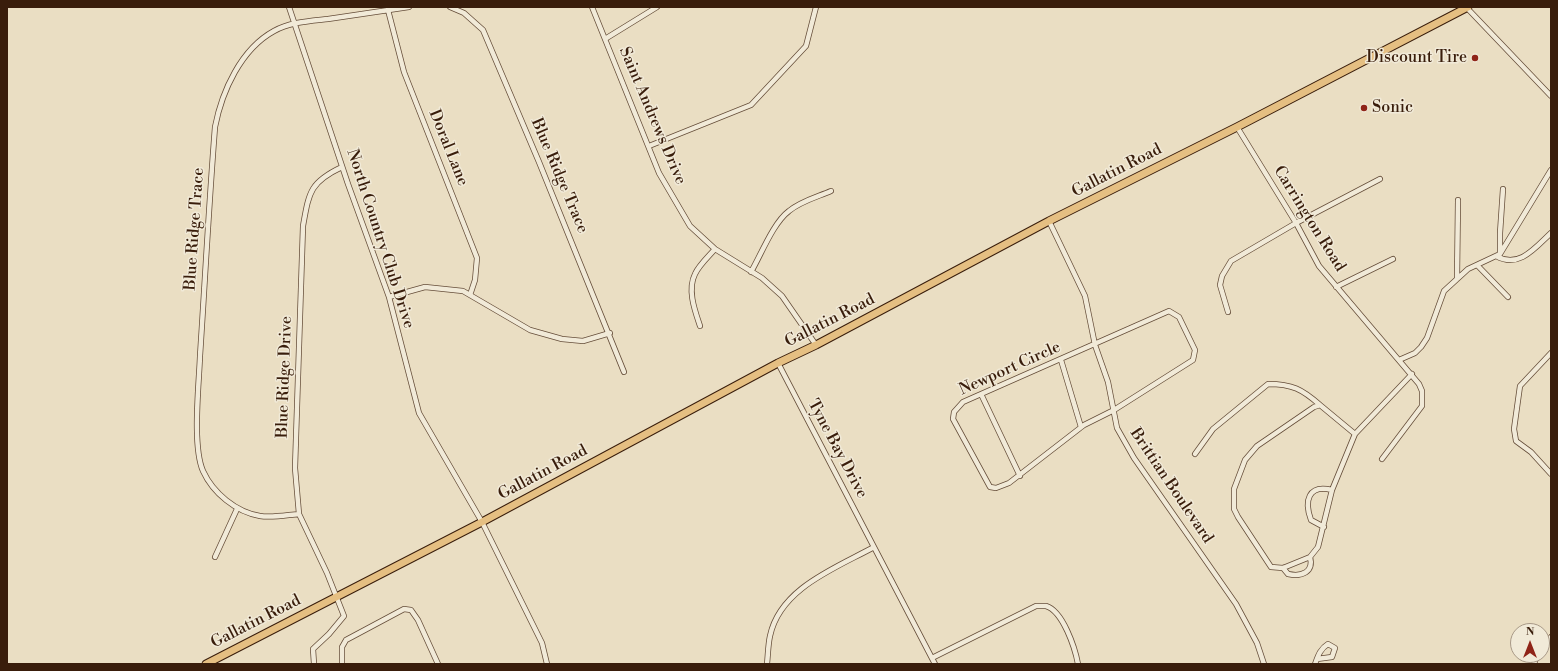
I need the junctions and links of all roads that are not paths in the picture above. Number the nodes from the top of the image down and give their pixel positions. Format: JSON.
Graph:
{"nodes":[{"id":1,"x":289,"y":7,"type":"edge"},
{"id":2,"x":409,"y":7,"type":"edge"},
{"id":3,"x":450,"y":7,"type":"edge"},
{"id":4,"x":467,"y":7,"type":"edge"},
{"id":5,"x":592,"y":7,"type":"edge"},
{"id":6,"x":657,"y":7,"type":"edge"},
{"id":7,"x":816,"y":7,"type":"edge"},
{"id":8,"x":1468,"y":7,"type":"edge"},
{"id":9,"x":388,"y":10,"type":"junction"},
{"id":10,"x":464,"y":13,"type":"junction"},
{"id":11,"x":294,"y":24,"type":"junction"},
{"id":12,"x":605,"y":39,"type":"junction"},
{"id":13,"x":1551,"y":96,"type":"edge"},
{"id":14,"x":1237,"y":127,"type":"junction"},
{"id":15,"x":649,"y":146,"type":"junction"},
{"id":16,"x":342,"y":167,"type":"junction"},
{"id":17,"x":1551,"y":170,"type":"edge"},
{"id":18,"x":1380,"y":179,"type":"dead end"},
{"id":19,"x":1503,"y":189,"type":"dead end"},
{"id":20,"x":831,"y":191,"type":"dead end"},
{"id":21,"x":1458,"y":200,"type":"dead end"},
{"id":22,"x":1049,"y":221,"type":"junction"},
{"id":23,"x":1296,"y":223,"type":"junction"},
{"id":24,"x":1551,"y":233,"type":"edge"},
{"id":25,"x":715,"y":249,"type":"junction"},
{"id":26,"x":1498,"y":255,"type":"junction"},
{"id":27,"x":1393,"y":259,"type":"dead end"},
{"id":28,"x":1477,"y":265,"type":"junction"},
{"id":29,"x":751,"y":272,"type":"junction"},
{"id":30,"x":1457,"y":279,"type":"junction"},
{"id":31,"x":1336,"y":287,"type":"junction"},
{"id":32,"x":470,"y":295,"type":"junction"},
{"id":33,"x":389,"y":297,"type":"junction"},
{"id":34,"x":1508,"y":297,"type":"dead end"},
{"id":35,"x":1228,"y":312,"type":"dead end"},
{"id":36,"x":700,"y":326,"type":"dead end"},
{"id":37,"x":610,"y":333,"type":"junction"},
{"id":38,"x":816,"y":345,"type":"junction"},
{"id":39,"x":1095,"y":345,"type":"junction"},
{"id":40,"x":1551,"y":353,"type":"edge"},
{"id":41,"x":1061,"y":360,"type":"junction"},
{"id":42,"x":1399,"y":360,"type":"junction"},
{"id":43,"x":778,"y":363,"type":"junction"},
{"id":44,"x":624,"y":372,"type":"dead end"},
{"id":45,"x":1412,"y":374,"type":"junction"},
{"id":46,"x":981,"y":394,"type":"junction"},
{"id":47,"x":1320,"y":405,"type":"junction"},
{"id":48,"x":1114,"y":410,"type":"junction"},
{"id":49,"x":1081,"y":427,"type":"junction"},
{"id":50,"x":1355,"y":434,"type":"junction"},
{"id":51,"x":1195,"y":454,"type":"dead end"},
{"id":52,"x":1382,"y":459,"type":"dead end"},
{"id":53,"x":1551,"y":474,"type":"edge"},
{"id":54,"x":1020,"y":476,"type":"junction"},
{"id":55,"x":1332,"y":490,"type":"junction"},
{"id":56,"x":237,"y":509,"type":"junction"},
{"id":57,"x":299,"y":514,"type":"junction"},
{"id":58,"x":482,"y":522,"type":"junction"},
{"id":59,"x":1324,"y":527,"type":"junction"},
{"id":60,"x":874,"y":547,"type":"junction"},
{"id":61,"x":215,"y":557,"type":"dead end"},
{"id":62,"x":1310,"y":557,"type":"junction"},
{"id":63,"x":1284,"y":568,"type":"junction"},
{"id":64,"x":337,"y":596,"type":"junction"},
{"id":65,"x":226,"y":654,"type":"junction"},
{"id":66,"x":932,"y":658,"type":"junction"},
{"id":67,"x":1317,"y":659,"type":"dead end"},
{"id":68,"x":206,"y":664,"type":"edge"},
{"id":69,"x":219,"y":664,"type":"edge"},
{"id":70,"x":314,"y":664,"type":"edge"},
{"id":71,"x":342,"y":664,"type":"edge"},
{"id":72,"x":438,"y":664,"type":"edge"},
{"id":73,"x":547,"y":664,"type":"edge"},
{"id":74,"x":767,"y":664,"type":"edge"},
{"id":75,"x":935,"y":664,"type":"edge"},
{"id":76,"x":1078,"y":664,"type":"edge"},
{"id":77,"x":1264,"y":664,"type":"edge"},
{"id":78,"x":1315,"y":664,"type":"edge"}],
"edges":[{"from":1,"to":11,"type":"street","name":"North Country Club Drive"},
{"from":2,"to":9,"type":"street","name":"Blue Ridge Trace"},
{"from":3,"to":10,"type":"street","name":"Blue Ridge Trace"},
{"from":4,"to":10,"type":"street"},
{"from":5,"to":12,"type":"street","name":"Saint Andrews Drive"},
{"from":6,"to":12,"type":"street"},
{"from":7,"to":15,"type":"street"},
{"from":8,"to":13,"type":"street"},
{"from":8,"to":14,"type":"main road","name":"Gallatin Road"},
{"from":9,"to":11,"type":"street","name":"Blue Ridge Trace"},
{"from":9,"to":32,"type":"street","name":"Doral Lane"},
{"from":10,"to":37,"type":"street","name":"Blue Ridge Trace"},
{"from":11,"to":16,"type":"street","name":"North Country Club Drive"},
{"from":11,"to":56,"type":"street","name":"Blue Ridge Trace"},
{"from":12,"to":15,"type":"street","name":"Saint Andrews Drive"},
{"from":14,"to":22,"type":"main road","name":"Gallatin Road"},
{"from":14,"to":23,"type":"street","name":"Carrington Road"},
{"from":15,"to":25,"type":"street","name":"Saint Andrews Drive"},
{"from":16,"to":33,"type":"street","name":"North Country Club Drive"},
{"from":16,"to":57,"type":"street","name":"Blue Ridge Drive"},
{"from":17,"to":26,"type":"street"},
{"from":18,"to":23,"type":"street"},
{"from":19,"to":26,"type":"street"},
{"from":20,"to":29,"type":"street"},
{"from":21,"to":30,"type":"street"},
{"from":22,"to":38,"type":"main road","name":"Gallatin Road"},
{"from":22,"to":39,"type":"street","name":"Brittian Boulevard"},
{"from":23,"to":31,"type":"street","name":"Carrington Road"},
{"from":23,"to":35,"type":"street"},
{"from":24,"to":26,"type":"street"},
{"from":25,"to":29,"type":"street","name":"Saint Andrews Drive"},
{"from":25,"to":36,"type":"street"},
{"from":26,"to":28,"type":"street"},
{"from":27,"to":31,"type":"street"},
{"from":28,"to":30,"type":"street"},
{"from":28,"to":34,"type":"street"},
{"from":29,"to":38,"type":"street","name":"Saint Andrews Drive"},
{"from":30,"to":42,"type":"street"},
{"from":31,"to":42,"type":"street","name":"Carrington Road"},
{"from":32,"to":33,"type":"street"},
{"from":32,"to":37,"type":"street"},
{"from":33,"to":58,"type":"street","name":"North Country Club Drive"},
{"from":37,"to":44,"type":"street","name":"Blue Ridge Trace"},
{"from":38,"to":43,"type":"main road","name":"Gallatin Road"},
{"from":39,"to":41,"type":"street","name":"Newport Circle"},
{"from":39,"to":48,"type":"street","name":"Brittian Boulevard"},
{"from":39,"to":48,"type":"street","name":"Newport Circle"},
{"from":40,"to":53,"type":"street"},
{"from":41,"to":46,"type":"street","name":"Newport Circle"},
{"from":41,"to":49,"type":"street"},
{"from":42,"to":45,"type":"street","name":"Carrington Road"},
{"from":43,"to":58,"type":"main road","name":"Gallatin Road"},
{"from":43,"to":60,"type":"street","name":"Tyne Bay Drive"},
{"from":45,"to":50,"type":"street"},
{"from":45,"to":52,"type":"street","name":"Carrington Road"},
{"from":46,"to":54,"type":"street"},
{"from":46,"to":54,"type":"street","name":"Newport Circle"},
{"from":47,"to":50,"type":"street"},
{"from":47,"to":51,"type":"street"},
{"from":47,"to":63,"type":"street"},
{"from":48,"to":49,"type":"street","name":"Newport Circle"},
{"from":48,"to":77,"type":"street","name":"Brittian Boulevard"},
{"from":49,"to":54,"type":"street","name":"Newport Circle"},
{"from":50,"to":55,"type":"street"},
{"from":55,"to":59,"type":"street"},
{"from":55,"to":59,"type":"street"},
{"from":56,"to":57,"type":"street","name":"Blue Ridge Trace"},
{"from":56,"to":61,"type":"street"},
{"from":57,"to":64,"type":"street","name":"Blue Ridge Drive"},
{"from":58,"to":64,"type":"main road","name":"Gallatin Road"},
{"from":58,"to":73,"type":"street","name":"North Country Club Drive"},
{"from":59,"to":62,"type":"street"},
{"from":60,"to":66,"type":"street","name":"Tyne Bay Drive"},
{"from":60,"to":74,"type":"street"},
{"from":62,"to":63,"type":"street"},
{"from":62,"to":63,"type":"street"},
{"from":64,"to":65,"type":"main road","name":"Gallatin Road"},
{"from":64,"to":70,"type":"street","name":"Blue Ridge Drive"},
{"from":65,"to":68,"type":"main road","name":"Gallatin Road"},
{"from":65,"to":69,"type":"main road"},
{"from":66,"to":75,"type":"street","name":"Tyne Bay Drive"},
{"from":66,"to":76,"type":"street"},
{"from":67,"to":78,"type":"street"},
{"from":71,"to":72,"type":"street"}]}
